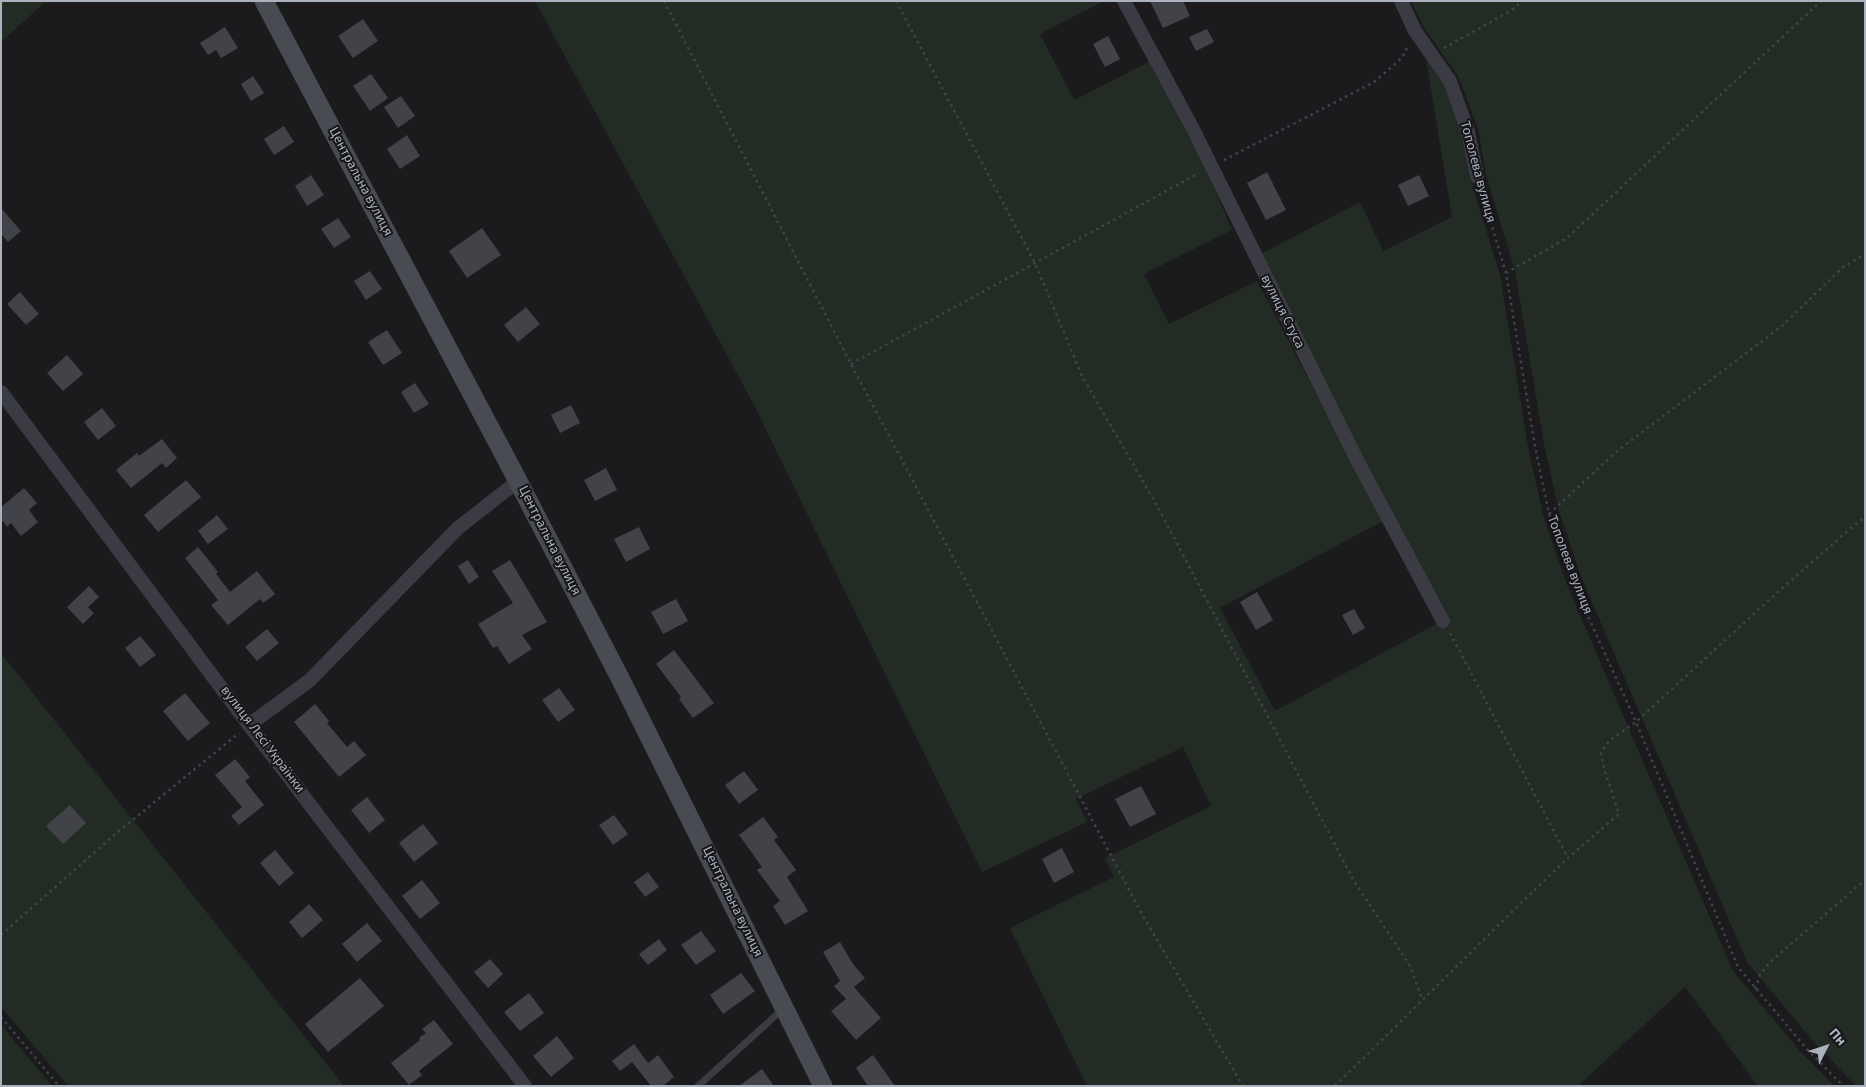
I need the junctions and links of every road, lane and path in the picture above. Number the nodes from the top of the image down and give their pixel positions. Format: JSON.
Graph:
{"nodes":[{"id":1,"x":264,"y":1,"type":"edge"},
{"id":2,"x":664,"y":1,"type":"edge"},
{"id":3,"x":896,"y":1,"type":"edge"},
{"id":4,"x":1124,"y":1,"type":"edge"},
{"id":5,"x":1401,"y":1,"type":"edge"},
{"id":6,"x":1522,"y":1,"type":"edge"},
{"id":7,"x":1821,"y":1,"type":"edge"},
{"id":8,"x":1415,"y":31,"type":"junction"},
{"id":9,"x":1431,"y":55,"type":"junction"},
{"id":10,"x":1211,"y":166,"type":"junction"},
{"id":11,"x":1477,"y":177,"type":"joint"},
{"id":12,"x":1865,"y":254,"type":"edge"},
{"id":13,"x":1035,"y":263,"type":"junction"},
{"id":14,"x":1506,"y":273,"type":"junction"},
{"id":15,"x":851,"y":364,"type":"junction"},
{"id":16,"x":1,"y":392,"type":"edge"},
{"id":17,"x":518,"y":481,"type":"junction"},
{"id":18,"x":1549,"y":514,"type":"junction"},
{"id":19,"x":1865,"y":518,"type":"edge"},
{"id":20,"x":1444,"y":621,"type":"joint"},
{"id":21,"x":1636,"y":722,"type":"junction"},
{"id":22,"x":249,"y":724,"type":"junction"},
{"id":23,"x":1568,"y":858,"type":"junction"},
{"id":24,"x":1865,"y":880,"type":"edge"},
{"id":25,"x":1,"y":935,"type":"edge"},
{"id":26,"x":1755,"y":989,"type":"junction"},
{"id":27,"x":1422,"y":999,"type":"junction"},
{"id":28,"x":784,"y":1008,"type":"junction"},
{"id":29,"x":1,"y":1017,"type":"edge"},
{"id":30,"x":59,"y":1086,"type":"edge"},
{"id":31,"x":525,"y":1086,"type":"edge"},
{"id":32,"x":698,"y":1086,"type":"edge"},
{"id":33,"x":823,"y":1086,"type":"edge"},
{"id":34,"x":1243,"y":1086,"type":"edge"},
{"id":35,"x":1335,"y":1086,"type":"edge"},
{"id":36,"x":1843,"y":1086,"type":"edge"}],
"edges":[{"from":1,"to":17,"type":"street","name":"Центральна вулиця"},
{"from":2,"to":15,"type":"path"},
{"from":3,"to":13,"type":"path"},
{"from":4,"to":10,"type":"street","name":"вулиця Стуса"},
{"from":5,"to":8,"type":"street","name":"Тополева вулиця"},
{"from":6,"to":9,"type":"path"},
{"from":7,"to":14,"type":"path"},
{"from":8,"to":9,"type":"street","name":"Тополева вулиця"},
{"from":8,"to":10,"type":"path"},
{"from":9,"to":11,"type":"street","name":"Тополева вулиця"},
{"from":10,"to":13,"type":"path"},
{"from":10,"to":20,"type":"street","name":"вулиця Стуса"},
{"from":11,"to":14,"type":"path","name":"Тополева вулиця"},
{"from":12,"to":18,"type":"path"},
{"from":13,"to":15,"type":"path"},
{"from":13,"to":27,"type":"path"},
{"from":14,"to":18,"type":"path","name":"Тополева вулиця"},
{"from":15,"to":34,"type":"path"},
{"from":16,"to":22,"type":"street","name":"вулиця Лесі Українки"},
{"from":17,"to":22,"type":"street"},
{"from":17,"to":28,"type":"street","name":"Центральна вулиця"},
{"from":18,"to":21,"type":"path","name":"Тополева вулиця"},
{"from":19,"to":21,"type":"path"},
{"from":20,"to":23,"type":"path"},
{"from":21,"to":23,"type":"path"},
{"from":21,"to":26,"type":"path","name":"Тополева вулиця"},
{"from":22,"to":25,"type":"path"},
{"from":22,"to":31,"type":"street","name":"вулиця Лесі Українки"},
{"from":23,"to":27,"type":"path"},
{"from":24,"to":26,"type":"path"},
{"from":26,"to":36,"type":"path","name":"Тополева вулиця"},
{"from":27,"to":35,"type":"path"},
{"from":28,"to":32,"type":"lane"},
{"from":28,"to":33,"type":"street","name":"Центральна вулиця"},
{"from":29,"to":30,"type":"path"}]}
